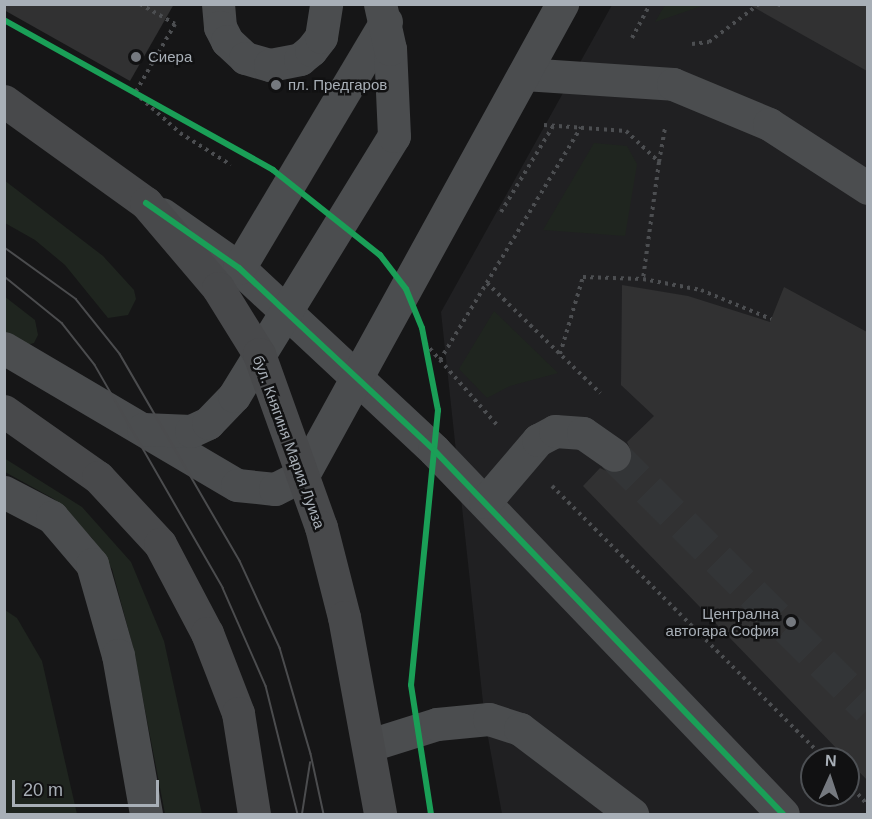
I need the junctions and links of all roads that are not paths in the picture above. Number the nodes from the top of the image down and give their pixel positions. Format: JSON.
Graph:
{"nodes":[{"id":1,"x":218,"y":4,"type":"edge"},
{"id":2,"x":326,"y":4,"type":"edge"},
{"id":3,"x":562,"y":4,"type":"edge"},
{"id":4,"x":383,"y":13,"type":"edge"},
{"id":5,"x":524,"y":74,"type":"junction"},
{"id":6,"x":4,"y":101,"type":"edge"},
{"id":7,"x":867,"y":188,"type":"edge"},
{"id":8,"x":146,"y":203,"type":"junction"},
{"id":9,"x":239,"y":268,"type":"junction"},
{"id":10,"x":288,"y":313,"type":"junction"},
{"id":11,"x":4,"y":348,"type":"edge"},
{"id":12,"x":259,"y":354,"type":"junction"},
{"id":13,"x":356,"y":377,"type":"junction"},
{"id":14,"x":4,"y":411,"type":"edge"},
{"id":15,"x":139,"y":429,"type":"junction"},
{"id":16,"x":614,"y":455,"type":"tunnel mouth"},
{"id":17,"x":303,"y":475,"type":"junction"},
{"id":18,"x":4,"y":492,"type":"edge"},
{"id":19,"x":485,"y":502,"type":"junction"},
{"id":20,"x":370,"y":745,"type":"junction"},
{"id":21,"x":146,"y":814,"type":"edge"},
{"id":22,"x":254,"y":814,"type":"edge"},
{"id":23,"x":380,"y":814,"type":"edge"},
{"id":24,"x":632,"y":814,"type":"edge"},
{"id":25,"x":783,"y":814,"type":"edge"}],
"edges":[{"from":1,"to":2,"type":"street"},
{"from":3,"to":5,"type":"street"},
{"from":4,"to":9,"type":"street"},
{"from":4,"to":10,"type":"street"},
{"from":5,"to":7,"type":"street"},
{"from":5,"to":13,"type":"street"},
{"from":6,"to":8,"type":"main road","name":"бул. Княгиня Мария Луиза"},
{"from":8,"to":9,"type":"street"},
{"from":8,"to":12,"type":"main road","name":"бул. Княгиня Мария Луиза"},
{"from":9,"to":10,"type":"street"},
{"from":10,"to":12,"type":"street"},
{"from":10,"to":13,"type":"street"},
{"from":11,"to":15,"type":"street"},
{"from":12,"to":15,"type":"street"},
{"from":12,"to":17,"type":"main road","name":"бул. Княгиня Мария Луиза"},
{"from":13,"to":17,"type":"street"},
{"from":13,"to":19,"type":"street"},
{"from":14,"to":22,"type":"main road"},
{"from":15,"to":17,"type":"street"},
{"from":16,"to":19,"type":"street"},
{"from":17,"to":20,"type":"main road","name":"бул. Княгиня Мария Луиза"},
{"from":18,"to":21,"type":"street"},
{"from":19,"to":25,"type":"street"},
{"from":20,"to":23,"type":"main road","name":"бул. Княгиня Мария Луиза"},
{"from":20,"to":24,"type":"street"}]}
